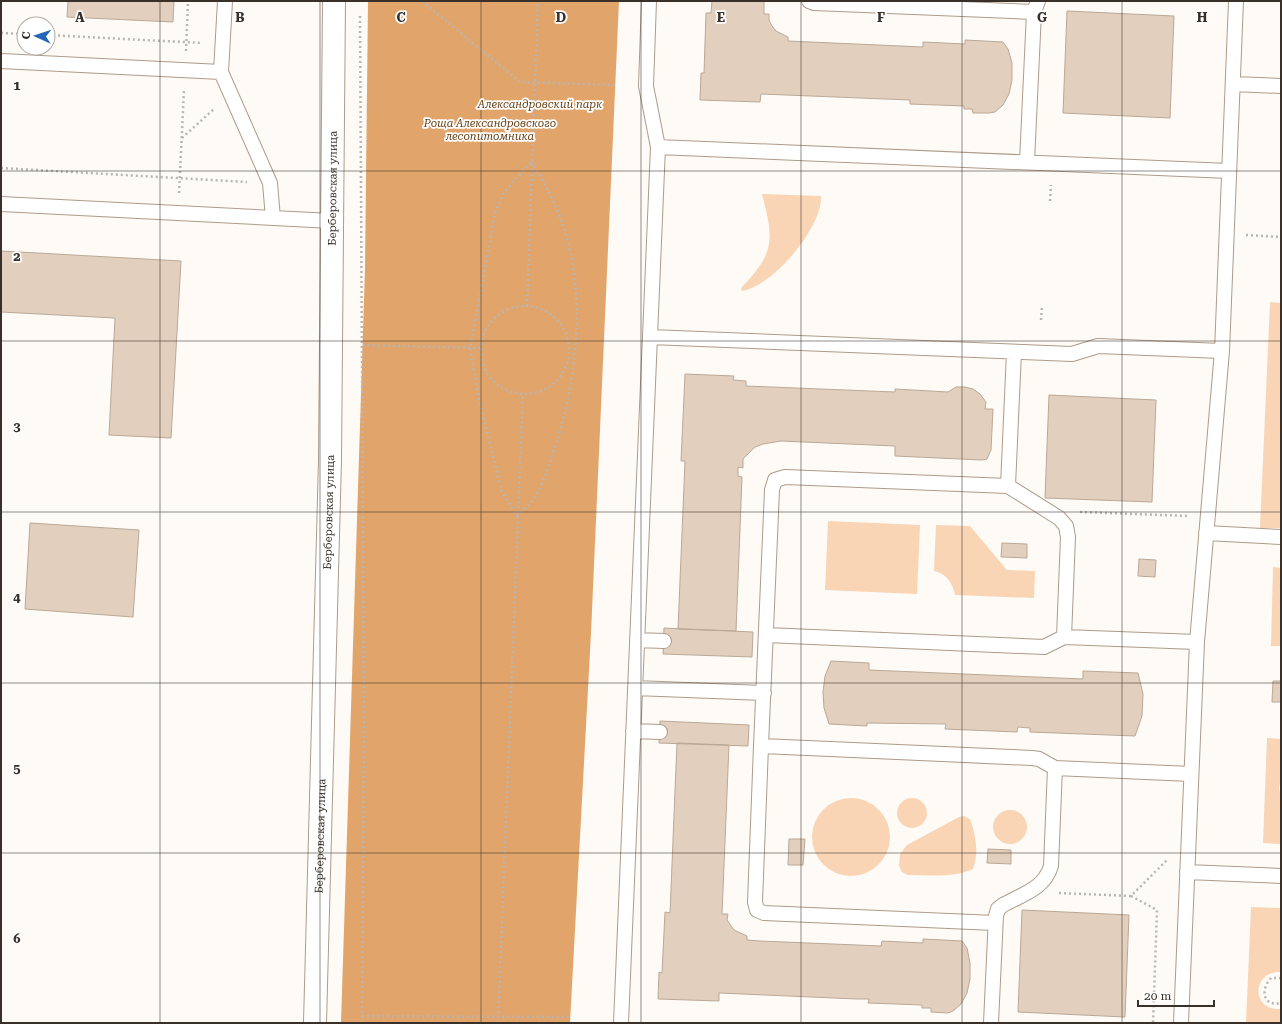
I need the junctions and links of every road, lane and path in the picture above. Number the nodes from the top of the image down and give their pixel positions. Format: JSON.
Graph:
{"nodes":[{"id":1,"x":188,"y":1,"type":"edge"},
{"id":2,"x":225,"y":1,"type":"edge"},
{"id":3,"x":334,"y":1,"type":"edge"},
{"id":4,"x":422,"y":1,"type":"edge"},
{"id":5,"x":538,"y":1,"type":"edge"},
{"id":6,"x":649,"y":1,"type":"edge"},
{"id":7,"x":809,"y":1,"type":"edge"},
{"id":8,"x":1236,"y":1,"type":"edge"},
{"id":9,"x":1036,"y":7,"type":"edge"},
{"id":10,"x":360,"y":9,"type":"dead end"},
{"id":11,"x":1,"y":33,"type":"edge"},
{"id":12,"x":16,"y":34,"type":"edge"},
{"id":13,"x":56,"y":35,"type":"edge"},
{"id":14,"x":186,"y":43,"type":"junction"},
{"id":15,"x":223,"y":44,"type":"junction"},
{"id":16,"x":1,"y":61,"type":"edge"},
{"id":17,"x":185,"y":70,"type":"junction"},
{"id":18,"x":221,"y":72,"type":"junction"},
{"id":19,"x":534,"y":83,"type":"junction"},
{"id":20,"x":1233,"y":84,"type":"junction"},
{"id":21,"x":617,"y":85,"type":"dead end"},
{"id":22,"x":1281,"y":86,"type":"edge"},
{"id":23,"x":231,"y":94,"type":"junction"},
{"id":24,"x":181,"y":138,"type":"junction"},
{"id":25,"x":658,"y":147,"type":"junction"},
{"id":26,"x":531,"y":162,"type":"junction"},
{"id":27,"x":1027,"y":162,"type":"junction"},
{"id":28,"x":1,"y":168,"type":"edge"},
{"id":29,"x":1229,"y":171,"type":"junction"},
{"id":30,"x":180,"y":178,"type":"junction"},
{"id":31,"x":270,"y":183,"type":"junction"},
{"id":32,"x":1051,"y":185,"type":"dead end"},
{"id":33,"x":1050,"y":201,"type":"dead end"},
{"id":34,"x":1,"y":204,"type":"edge"},
{"id":35,"x":178,"y":213,"type":"junction"},
{"id":36,"x":272,"y":218,"type":"junction"},
{"id":37,"x":332,"y":221,"type":"junction"},
{"id":38,"x":1226,"y":234,"type":"junction"},
{"id":39,"x":1281,"y":237,"type":"edge"},
{"id":40,"x":1042,"y":305,"type":"dead end"},
{"id":41,"x":527,"y":306,"type":"junction"},
{"id":42,"x":1041,"y":320,"type":"dead end"},
{"id":43,"x":650,"y":337,"type":"junction"},
{"id":44,"x":363,"y":345,"type":"junction"},
{"id":45,"x":481,"y":348,"type":"junction"},
{"id":46,"x":470,"y":349,"type":"junction"},
{"id":47,"x":569,"y":352,"type":"junction"},
{"id":48,"x":574,"y":352,"type":"junction"},
{"id":49,"x":1014,"y":352,"type":"junction"},
{"id":50,"x":1222,"y":352,"type":"junction"},
{"id":51,"x":523,"y":394,"type":"junction"},
{"id":52,"x":1008,"y":486,"type":"junction"},
{"id":53,"x":1047,"y":510,"type":"junction"},
{"id":54,"x":518,"y":516,"type":"junction"},
{"id":55,"x":1208,"y":516,"type":"junction"},
{"id":56,"x":1206,"y":533,"type":"junction"},
{"id":57,"x":1281,"y":538,"type":"edge"},
{"id":58,"x":766,"y":636,"type":"junction"},
{"id":59,"x":1064,"y":637,"type":"junction"},
{"id":60,"x":637,"y":640,"type":"junction"},
{"id":61,"x":664,"y":641,"type":"dead end"},
{"id":62,"x":1197,"y":642,"type":"junction"},
{"id":63,"x":635,"y":688,"type":"junction"},
{"id":64,"x":764,"y":693,"type":"junction"},
{"id":65,"x":633,"y":731,"type":"junction"},
{"id":66,"x":660,"y":732,"type":"dead end"},
{"id":67,"x":761,"y":746,"type":"junction"},
{"id":68,"x":1055,"y":768,"type":"junction"},
{"id":69,"x":1191,"y":774,"type":"junction"},
{"id":70,"x":1188,"y":839,"type":"junction"},
{"id":71,"x":1187,"y":872,"type":"junction"},
{"id":72,"x":1281,"y":876,"type":"edge"},
{"id":73,"x":1028,"y":892,"type":"junction"},
{"id":74,"x":1131,"y":896,"type":"junction"},
{"id":75,"x":996,"y":923,"type":"junction"},
{"id":76,"x":1281,"y":978,"type":"edge"},
{"id":77,"x":1281,"y":1003,"type":"edge"},
{"id":78,"x":362,"y":1016,"type":"junction"},
{"id":79,"x":571,"y":1017,"type":"dead end"},
{"id":80,"x":499,"y":1018,"type":"junction"},
{"id":81,"x":315,"y":1023,"type":"edge"},
{"id":82,"x":362,"y":1023,"type":"edge"},
{"id":83,"x":498,"y":1023,"type":"edge"},
{"id":84,"x":621,"y":1023,"type":"edge"},
{"id":85,"x":991,"y":1023,"type":"edge"},
{"id":86,"x":1153,"y":1023,"type":"edge"},
{"id":87,"x":1181,"y":1023,"type":"edge"}],
"edges":[{"from":1,"to":14,"type":"path"},
{"from":2,"to":15,"type":"lane"},
{"from":3,"to":37,"type":"street","name":"Берберовская улица"},
{"from":4,"to":19,"type":"path"},
{"from":5,"to":19,"type":"path"},
{"from":6,"to":25,"type":"lane"},
{"from":7,"to":9,"type":"lane"},
{"from":8,"to":20,"type":"lane"},
{"from":9,"to":27,"type":"lane"},
{"from":10,"to":44,"type":"path"},
{"from":11,"to":12,"type":"path"},
{"from":13,"to":14,"type":"path"},
{"from":14,"to":15,"type":"path"},
{"from":14,"to":17,"type":"path"},
{"from":15,"to":18,"type":"lane"},
{"from":16,"to":17,"type":"lane"},
{"from":17,"to":18,"type":"lane"},
{"from":17,"to":24,"type":"path"},
{"from":18,"to":23,"type":"lane"},
{"from":19,"to":21,"type":"path"},
{"from":19,"to":26,"type":"path"},
{"from":20,"to":22,"type":"lane"},
{"from":20,"to":29,"type":"lane"},
{"from":23,"to":24,"type":"path"},
{"from":23,"to":31,"type":"lane"},
{"from":24,"to":30,"type":"path"},
{"from":25,"to":27,"type":"lane"},
{"from":25,"to":43,"type":"lane"},
{"from":26,"to":41,"type":"path"},
{"from":26,"to":46,"type":"path"},
{"from":26,"to":48,"type":"path"},
{"from":27,"to":29,"type":"lane"},
{"from":28,"to":30,"type":"path"},
{"from":29,"to":38,"type":"lane"},
{"from":30,"to":31,"type":"path"},
{"from":30,"to":35,"type":"path"},
{"from":31,"to":36,"type":"lane"},
{"from":32,"to":33,"type":"path"},
{"from":34,"to":35,"type":"lane"},
{"from":35,"to":36,"type":"lane"},
{"from":36,"to":37,"type":"lane"},
{"from":37,"to":81,"type":"street","name":"Берберовская улица"},
{"from":38,"to":39,"type":"path"},
{"from":38,"to":50,"type":"lane"},
{"from":40,"to":42,"type":"path"},
{"from":41,"to":45,"type":"path"},
{"from":41,"to":47,"type":"path"},
{"from":43,"to":49,"type":"lane"},
{"from":43,"to":60,"type":"lane"},
{"from":44,"to":46,"type":"path"},
{"from":44,"to":78,"type":"path"},
{"from":45,"to":46,"type":"path"},
{"from":45,"to":51,"type":"path"},
{"from":46,"to":54,"type":"path"},
{"from":47,"to":48,"type":"path"},
{"from":47,"to":51,"type":"path"},
{"from":48,"to":54,"type":"path"},
{"from":49,"to":50,"type":"lane"},
{"from":49,"to":52,"type":"lane"},
{"from":50,"to":55,"type":"lane"},
{"from":51,"to":54,"type":"path"},
{"from":52,"to":53,"type":"lane"},
{"from":52,"to":58,"type":"lane"},
{"from":53,"to":55,"type":"path"},
{"from":53,"to":59,"type":"lane"},
{"from":54,"to":80,"type":"path"},
{"from":55,"to":56,"type":"lane"},
{"from":56,"to":57,"type":"lane"},
{"from":56,"to":62,"type":"lane"},
{"from":58,"to":59,"type":"lane"},
{"from":58,"to":64,"type":"lane"},
{"from":59,"to":62,"type":"lane"},
{"from":60,"to":61,"type":"lane"},
{"from":60,"to":63,"type":"lane"},
{"from":62,"to":69,"type":"lane"},
{"from":63,"to":64,"type":"lane"},
{"from":63,"to":65,"type":"lane"},
{"from":64,"to":67,"type":"lane"},
{"from":65,"to":66,"type":"lane"},
{"from":65,"to":84,"type":"lane"},
{"from":67,"to":68,"type":"lane"},
{"from":67,"to":75,"type":"lane"},
{"from":68,"to":69,"type":"lane"},
{"from":68,"to":73,"type":"lane"},
{"from":69,"to":70,"type":"lane"},
{"from":70,"to":71,"type":"lane"},
{"from":70,"to":74,"type":"path"},
{"from":71,"to":72,"type":"lane"},
{"from":71,"to":87,"type":"lane"},
{"from":73,"to":74,"type":"path"},
{"from":73,"to":75,"type":"lane"},
{"from":74,"to":86,"type":"path"},
{"from":75,"to":85,"type":"lane"},
{"from":76,"to":77,"type":"path"},
{"from":78,"to":80,"type":"path"},
{"from":78,"to":82,"type":"path"},
{"from":79,"to":80,"type":"path"},
{"from":80,"to":83,"type":"path"}]}
